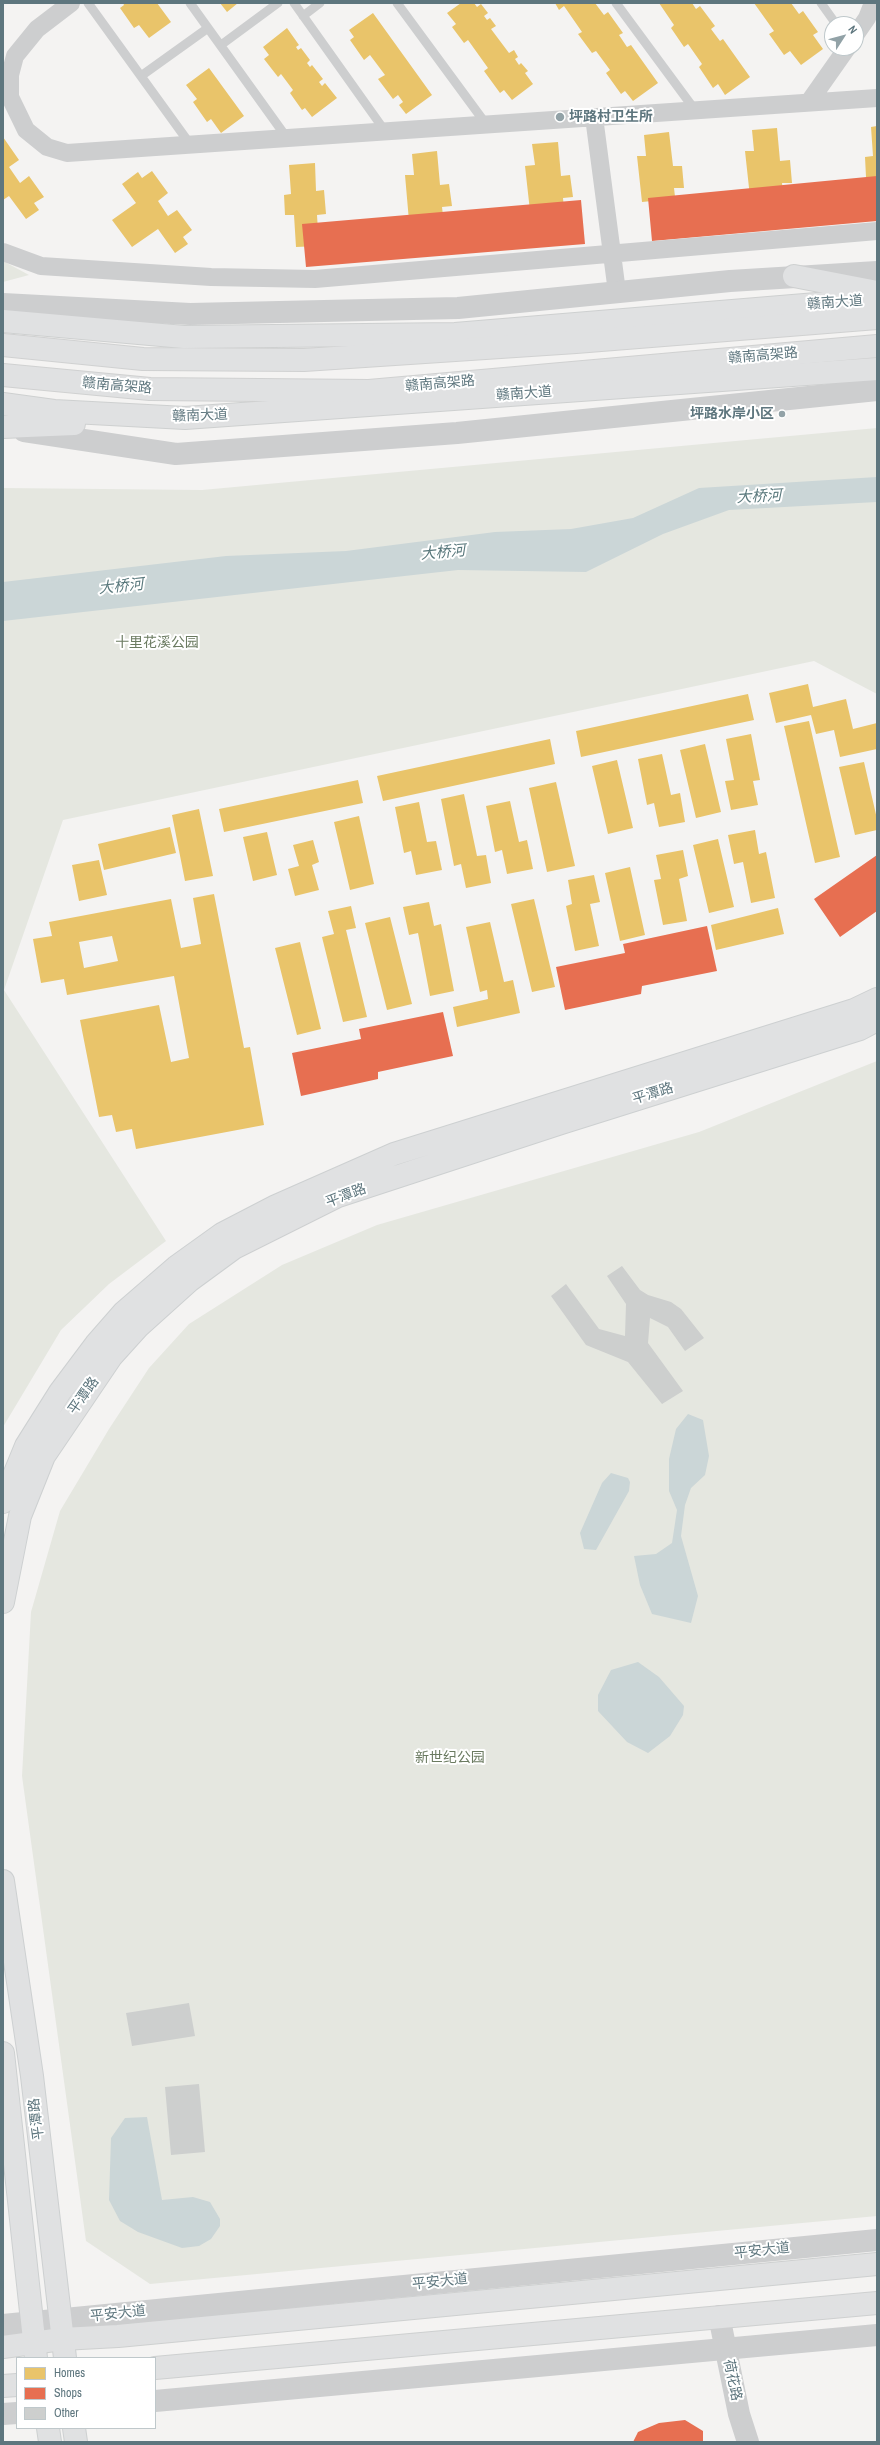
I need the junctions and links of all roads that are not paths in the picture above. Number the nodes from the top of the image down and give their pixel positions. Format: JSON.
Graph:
{"nodes":[{"id":1,"x":71,"y":3,"type":"edge"},
{"id":2,"x":88,"y":3,"type":"edge"},
{"id":3,"x":190,"y":3,"type":"edge"},
{"id":4,"x":278,"y":3,"type":"edge"},
{"id":5,"x":294,"y":3,"type":"edge"},
{"id":6,"x":320,"y":3,"type":"edge"},
{"id":7,"x":397,"y":3,"type":"edge"},
{"id":8,"x":616,"y":3,"type":"edge"},
{"id":9,"x":821,"y":3,"type":"edge"},
{"id":10,"x":873,"y":3,"type":"edge"},
{"id":11,"x":303,"y":16,"type":"junction"},
{"id":12,"x":830,"y":16,"type":"edge"},
{"id":13,"x":864,"y":22,"type":"edge"},
{"id":14,"x":208,"y":28,"type":"junction"},
{"id":15,"x":221,"y":45,"type":"junction"},
{"id":16,"x":841,"y":56,"type":"edge"},
{"id":17,"x":141,"y":76,"type":"junction"},
{"id":18,"x":877,"y":98,"type":"edge"},
{"id":19,"x":809,"y":102,"type":"junction"},
{"id":20,"x":695,"y":110,"type":"junction"},
{"id":21,"x":594,"y":117,"type":"junction"},
{"id":22,"x":486,"y":124,"type":"junction"},
{"id":23,"x":385,"y":131,"type":"junction"},
{"id":24,"x":287,"y":138,"type":"junction"},
{"id":25,"x":190,"y":144,"type":"junction"},
{"id":26,"x":877,"y":231,"type":"edge"},
{"id":27,"x":3,"y":252,"type":"edge"},
{"id":28,"x":613,"y":254,"type":"junction"},
{"id":29,"x":877,"y":272,"type":"edge"},
{"id":30,"x":794,"y":276,"type":"junction"},
{"id":31,"x":617,"y":292,"type":"junction"},
{"id":32,"x":877,"y":292,"type":"edge"},
{"id":33,"x":877,"y":300,"type":"edge"},
{"id":34,"x":3,"y":304,"type":"edge"},
{"id":35,"x":3,"y":310,"type":"edge"},
{"id":36,"x":877,"y":318,"type":"edge"},
{"id":37,"x":3,"y":321,"type":"edge"},
{"id":38,"x":184,"y":337,"type":"junction"},
{"id":39,"x":3,"y":345,"type":"edge"},
{"id":40,"x":877,"y":346,"type":"edge"},
{"id":41,"x":877,"y":368,"type":"edge"},
{"id":42,"x":3,"y":375,"type":"edge"},
{"id":43,"x":877,"y":390,"type":"edge"},
{"id":44,"x":3,"y":404,"type":"edge"},
{"id":45,"x":185,"y":418,"type":"junction"},
{"id":46,"x":3,"y":428,"type":"edge"},
{"id":47,"x":877,"y":999,"type":"edge"},
{"id":48,"x":877,"y":1020,"type":"edge"},
{"id":49,"x":3,"y":1502,"type":"edge"},
{"id":50,"x":3,"y":1602,"type":"edge"},
{"id":51,"x":3,"y":1881,"type":"edge"},
{"id":52,"x":3,"y":2053,"type":"edge"},
{"id":53,"x":877,"y":2240,"type":"edge"},
{"id":54,"x":877,"y":2264,"type":"edge"},
{"id":55,"x":877,"y":2303,"type":"edge"},
{"id":56,"x":719,"y":2316,"type":"junction"},
{"id":57,"x":32,"y":2322,"type":"junction"},
{"id":58,"x":3,"y":2325,"type":"edge"},
{"id":59,"x":877,"y":2335,"type":"edge"},
{"id":60,"x":62,"y":2339,"type":"edge"},
{"id":61,"x":3,"y":2347,"type":"edge"},
{"id":62,"x":726,"y":2349,"type":"junction"},
{"id":63,"x":36,"y":2351,"type":"edge"},
{"id":64,"x":156,"y":2368,"type":"edge"},
{"id":65,"x":16,"y":2385,"type":"edge"},
{"id":66,"x":3,"y":2386,"type":"edge"},
{"id":67,"x":156,"y":2401,"type":"edge"},
{"id":68,"x":16,"y":2413,"type":"edge"},
{"id":69,"x":3,"y":2414,"type":"edge"},
{"id":70,"x":48,"y":2429,"type":"edge"},
{"id":71,"x":74,"y":2429,"type":"edge"},
{"id":72,"x":50,"y":2442,"type":"edge"},
{"id":73,"x":76,"y":2442,"type":"edge"},
{"id":74,"x":748,"y":2442,"type":"edge"}],
"edges":[{"from":1,"to":25,"type":"street"},
{"from":2,"to":17,"type":"lane"},
{"from":3,"to":14,"type":"lane"},
{"from":4,"to":15,"type":"lane"},
{"from":5,"to":11,"type":"lane"},
{"from":6,"to":11,"type":"lane"},
{"from":7,"to":22,"type":"lane"},
{"from":8,"to":20,"type":"lane"},
{"from":9,"to":12,"type":"lane"},
{"from":10,"to":13,"type":"street"},
{"from":11,"to":23,"type":"lane"},
{"from":14,"to":15,"type":"lane"},
{"from":14,"to":17,"type":"lane"},
{"from":15,"to":24,"type":"lane"},
{"from":16,"to":19,"type":"street"},
{"from":17,"to":25,"type":"lane"},
{"from":18,"to":19,"type":"street"},
{"from":19,"to":20,"type":"street"},
{"from":20,"to":21,"type":"street"},
{"from":21,"to":22,"type":"street"},
{"from":21,"to":28,"type":"street"},
{"from":22,"to":23,"type":"street"},
{"from":23,"to":24,"type":"street"},
{"from":24,"to":25,"type":"street"},
{"from":26,"to":28,"type":"street"},
{"from":27,"to":28,"type":"street"},
{"from":28,"to":31,"type":"street"},
{"from":29,"to":30,"type":"street"},
{"from":30,"to":31,"type":"street"},
{"from":30,"to":32,"type":"main road"},
{"from":31,"to":34,"type":"street"},
{"from":33,"to":38,"type":"main road","name":"赣南大道"},
{"from":35,"to":38,"type":"main road"},
{"from":36,"to":39,"type":"main road","name":"赣南高架路"},
{"from":37,"to":38,"type":"main road","name":"赣南大道"},
{"from":40,"to":42,"type":"main road","name":"赣南高架路"},
{"from":41,"to":45,"type":"main road","name":"赣南大道"},
{"from":43,"to":46,"type":"street"},
{"from":44,"to":45,"type":"main road","name":"赣南大道"},
{"from":45,"to":46,"type":"main road"},
{"from":47,"to":49,"type":"main road","name":"平潭路"},
{"from":48,"to":50,"type":"main road","name":"平潭路"},
{"from":51,"to":60,"type":"main road","name":"平潭路"},
{"from":52,"to":57,"type":"main road","name":"平潭路"},
{"from":53,"to":60,"type":"street","name":"平安大道"},
{"from":54,"to":60,"type":"main road","name":"平安大道"},
{"from":55,"to":56,"type":"main road"},
{"from":56,"to":62,"type":"street","name":"荷花路"},
{"from":56,"to":64,"type":"main road"},
{"from":57,"to":58,"type":"street","name":"平安大道"},
{"from":57,"to":60,"type":"street","name":"平安大道"},
{"from":57,"to":63,"type":"main road","name":"平潭路"},
{"from":59,"to":62,"type":"street"},
{"from":60,"to":63,"type":"main road","name":"平安大道"},
{"from":61,"to":63,"type":"main road","name":"平安大道"},
{"from":62,"to":67,"type":"street"},
{"from":62,"to":74,"type":"street","name":"荷花路"},
{"from":65,"to":66,"type":"main road"},
{"from":68,"to":69,"type":"street"},
{"from":70,"to":72,"type":"main road"},
{"from":71,"to":73,"type":"main road"}]}
